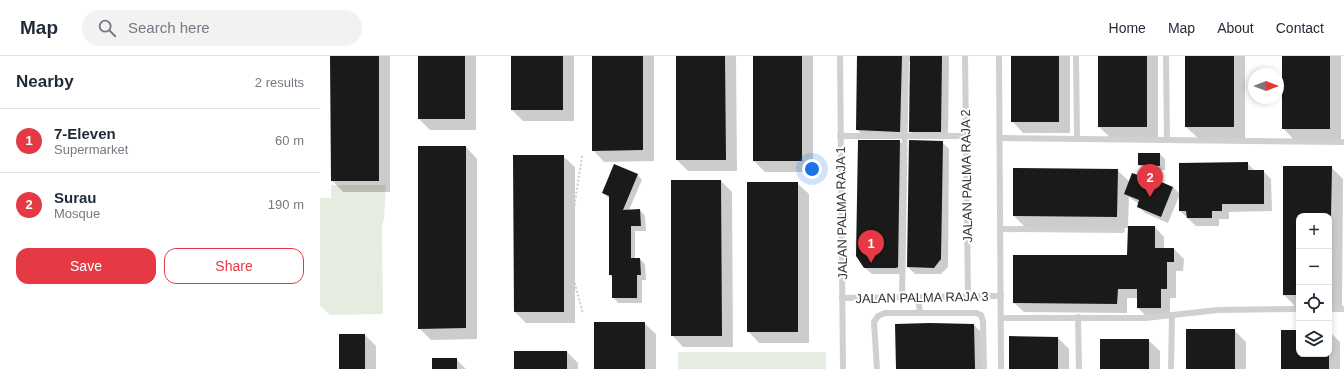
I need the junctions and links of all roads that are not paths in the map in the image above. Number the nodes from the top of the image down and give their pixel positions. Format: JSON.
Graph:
{"nodes":[{"id":1,"x":840,"y":56,"type":"edge"},
{"id":2,"x":906,"y":56,"type":"edge"},
{"id":3,"x":965,"y":56,"type":"edge"},
{"id":4,"x":999,"y":56,"type":"edge"},
{"id":5,"x":1076,"y":56,"type":"edge"},
{"id":6,"x":1166,"y":56,"type":"edge"},
{"id":7,"x":840,"y":136,"type":"junction"},
{"id":8,"x":904,"y":136,"type":"junction"},
{"id":9,"x":965,"y":136,"type":"junction"},
{"id":10,"x":1000,"y":138,"type":"junction"},
{"id":11,"x":1077,"y":139,"type":"junction"},
{"id":12,"x":1167,"y":140,"type":"junction"},
{"id":13,"x":1344,"y":142,"type":"edge"},
{"id":14,"x":1001,"y":229,"type":"junction"},
{"id":15,"x":1122,"y":230,"type":"dead end"},
{"id":16,"x":968,"y":296,"type":"junction"},
{"id":17,"x":1001,"y":296,"type":"junction"},
{"id":18,"x":902,"y":297,"type":"junction"},
{"id":19,"x":918,"y":297,"type":"junction"},
{"id":20,"x":842,"y":298,"type":"junction"},
{"id":21,"x":1332,"y":309,"type":"edge"},
{"id":22,"x":1344,"y":309,"type":"edge"},
{"id":23,"x":1296,"y":310,"type":"edge"},
{"id":24,"x":920,"y":313,"type":"junction"},
{"id":25,"x":1172,"y":316,"type":"junction"},
{"id":26,"x":1078,"y":317,"type":"junction"},
{"id":27,"x":1001,"y":318,"type":"junction"},
{"id":28,"x":843,"y":369,"type":"edge"},
{"id":29,"x":877,"y":369,"type":"edge"},
{"id":30,"x":984,"y":369,"type":"edge"},
{"id":31,"x":1001,"y":369,"type":"edge"},
{"id":32,"x":1079,"y":369,"type":"edge"},
{"id":33,"x":1171,"y":369,"type":"edge"}],
"edges":[{"from":1,"to":7,"type":"lane","name":"JALAN PALMA RAJA 1"},
{"from":2,"to":8,"type":"lane"},
{"from":3,"to":9,"type":"lane","name":"JALAN PALMA RAJA 2"},
{"from":4,"to":10,"type":"lane"},
{"from":5,"to":11,"type":"lane"},
{"from":6,"to":12,"type":"lane"},
{"from":7,"to":8,"type":"lane"},
{"from":7,"to":20,"type":"lane","name":"JALAN PALMA RAJA 1"},
{"from":8,"to":9,"type":"lane"},
{"from":8,"to":18,"type":"lane"},
{"from":9,"to":16,"type":"lane","name":"JALAN PALMA RAJA 2"},
{"from":10,"to":11,"type":"lane"},
{"from":10,"to":14,"type":"lane"},
{"from":11,"to":12,"type":"lane"},
{"from":12,"to":13,"type":"lane"},
{"from":14,"to":15,"type":"lane"},
{"from":14,"to":17,"type":"lane"},
{"from":16,"to":17,"type":"lane","name":"JALAN PALMA RAJA 3"},
{"from":16,"to":19,"type":"lane","name":"JALAN PALMA RAJA 3"},
{"from":17,"to":27,"type":"lane"},
{"from":18,"to":19,"type":"lane","name":"JALAN PALMA RAJA 3"},
{"from":18,"to":20,"type":"lane","name":"JALAN PALMA RAJA 3"},
{"from":19,"to":24,"type":"lane"},
{"from":20,"to":28,"type":"lane","name":"JALAN PALMA RAJA 1"},
{"from":21,"to":22,"type":"lane"},
{"from":23,"to":25,"type":"lane"},
{"from":24,"to":29,"type":"lane"},
{"from":24,"to":30,"type":"lane"},
{"from":25,"to":26,"type":"lane"},
{"from":25,"to":33,"type":"lane"},
{"from":26,"to":27,"type":"lane"},
{"from":26,"to":32,"type":"lane"},
{"from":27,"to":31,"type":"lane"}]}
